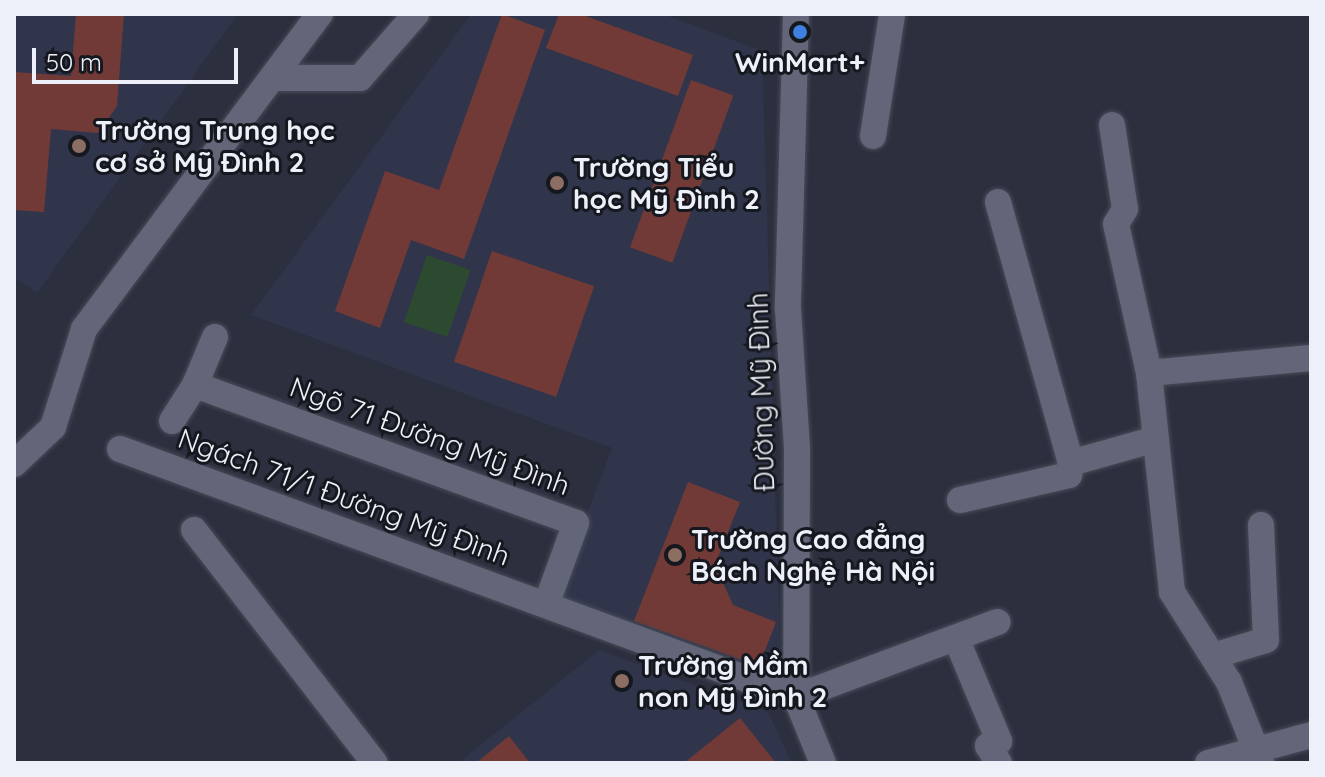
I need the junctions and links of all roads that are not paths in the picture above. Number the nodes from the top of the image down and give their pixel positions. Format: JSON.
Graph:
{"nodes":[{"id":1,"x":320,"y":14,"type":"edge"},
{"id":2,"x":416,"y":14,"type":"edge"},
{"id":3,"x":796,"y":14,"type":"edge"},
{"id":4,"x":892,"y":14,"type":"edge"},
{"id":5,"x":277,"y":78,"type":"junction"},
{"id":6,"x":1112,"y":125,"type":"dead end"},
{"id":7,"x":873,"y":136,"type":"dead end"},
{"id":8,"x":998,"y":202,"type":"dead end"},
{"id":9,"x":215,"y":337,"type":"dead end"},
{"id":10,"x":1311,"y":358,"type":"edge"},
{"id":11,"x":1149,"y":373,"type":"junction"},
{"id":12,"x":195,"y":385,"type":"junction"},
{"id":13,"x":172,"y":421,"type":"dead end"},
{"id":14,"x":1156,"y":439,"type":"junction"},
{"id":15,"x":120,"y":449,"type":"dead end"},
{"id":16,"x":1071,"y":463,"type":"junction"},
{"id":17,"x":14,"y":464,"type":"edge"},
{"id":18,"x":960,"y":500,"type":"dead end"},
{"id":19,"x":1261,"y":525,"type":"dead end"},
{"id":20,"x":194,"y":530,"type":"dead end"},
{"id":21,"x":546,"y":605,"type":"junction"},
{"id":22,"x":998,"y":622,"type":"dead end"},
{"id":23,"x":956,"y":638,"type":"junction"},
{"id":24,"x":1213,"y":656,"type":"junction"},
{"id":25,"x":796,"y":697,"type":"junction"},
{"id":26,"x":1311,"y":735,"type":"edge"},
{"id":27,"x":1258,"y":756,"type":"edge"},
{"id":28,"x":375,"y":763,"type":"edge"},
{"id":29,"x":823,"y":763,"type":"edge"},
{"id":30,"x":999,"y":763,"type":"edge"},
{"id":31,"x":1208,"y":763,"type":"edge"}],
"edges":[{"from":1,"to":5,"type":"street"},
{"from":2,"to":5,"type":"street"},
{"from":3,"to":25,"type":"street","name":"Đường Mỹ Đình"},
{"from":4,"to":7,"type":"street"},
{"from":5,"to":17,"type":"street"},
{"from":6,"to":11,"type":"street"},
{"from":8,"to":16,"type":"street"},
{"from":9,"to":12,"type":"street"},
{"from":10,"to":11,"type":"street"},
{"from":11,"to":14,"type":"street"},
{"from":12,"to":13,"type":"street"},
{"from":12,"to":21,"type":"street","name":"Ngõ 71 Đường Mỹ Đình"},
{"from":14,"to":16,"type":"street"},
{"from":14,"to":24,"type":"street"},
{"from":15,"to":21,"type":"street","name":"Ngách 71/1 Đường Mỹ Đình"},
{"from":16,"to":18,"type":"street"},
{"from":19,"to":24,"type":"street"},
{"from":20,"to":28,"type":"street"},
{"from":21,"to":25,"type":"street"},
{"from":22,"to":23,"type":"street"},
{"from":23,"to":25,"type":"street"},
{"from":23,"to":30,"type":"street"},
{"from":24,"to":27,"type":"street"},
{"from":25,"to":29,"type":"street","name":"Đường Mỹ Đình"},
{"from":26,"to":27,"type":"street"},
{"from":27,"to":31,"type":"street"}]}
